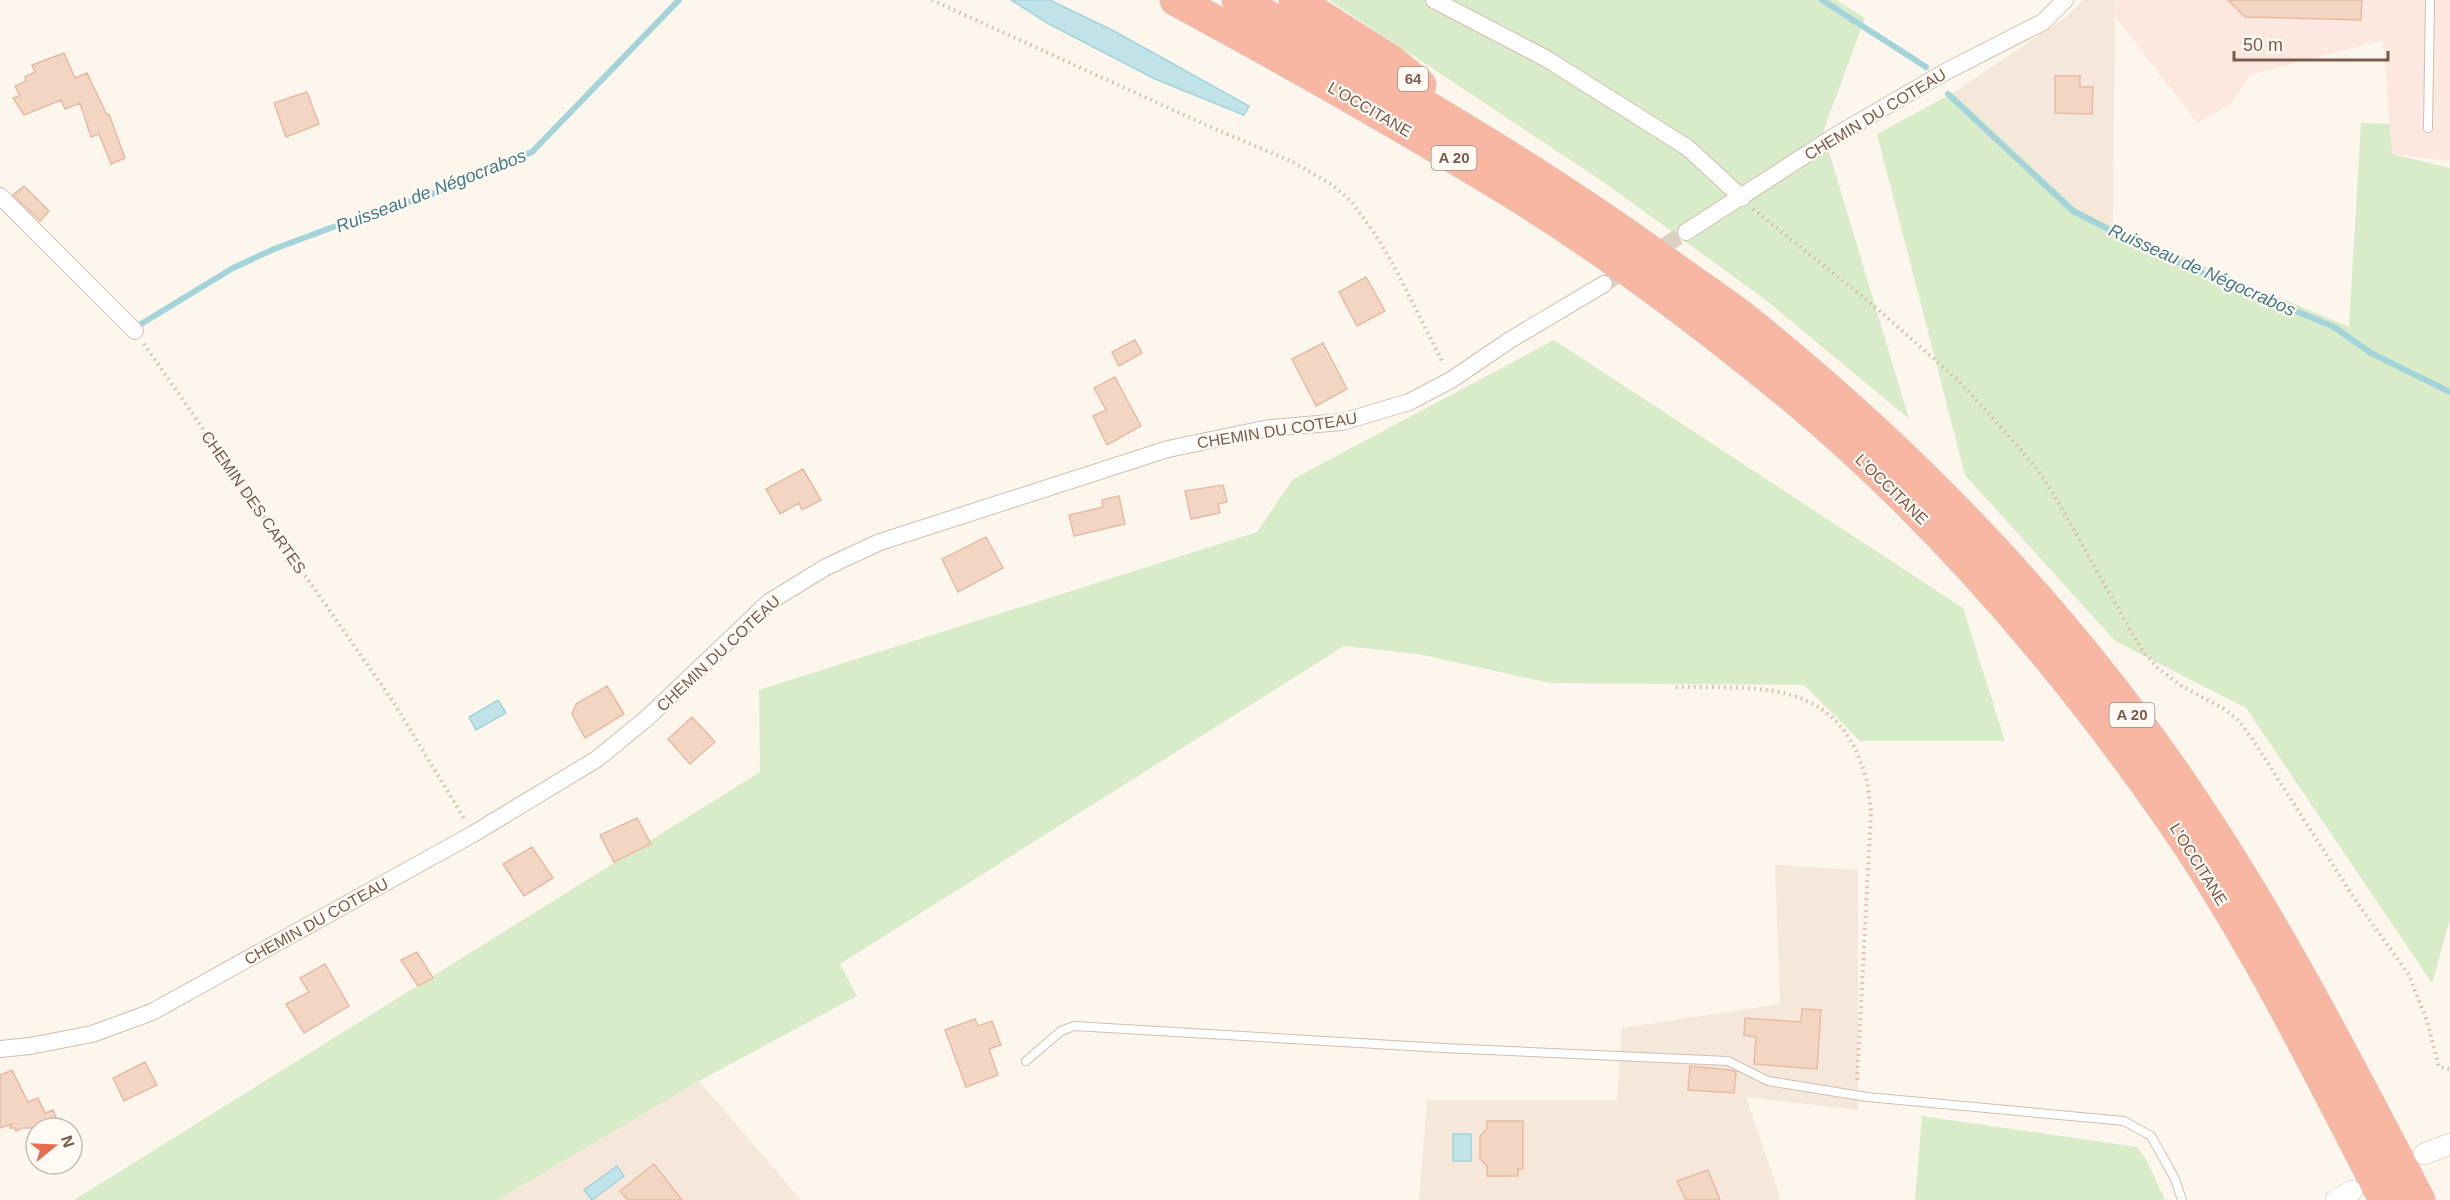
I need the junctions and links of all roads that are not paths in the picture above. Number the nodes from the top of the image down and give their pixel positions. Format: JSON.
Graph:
{"nodes":[{"id":1,"x":1176,"y":0,"type":"edge"},
{"id":2,"x":1238,"y":0,"type":"edge"},
{"id":3,"x":1295,"y":0,"type":"edge"},
{"id":4,"x":1434,"y":0,"type":"edge"},
{"id":5,"x":2066,"y":0,"type":"edge"},
{"id":6,"x":2430,"y":0,"type":"edge"},
{"id":7,"x":2428,"y":128,"type":"dead end"},
{"id":8,"x":1525,"y":166,"type":"junction"},
{"id":9,"x":0,"y":196,"type":"edge"},
{"id":10,"x":1742,"y":198,"type":"junction"},
{"id":11,"x":1686,"y":232,"type":"tunnel mouth"},
{"id":12,"x":1604,"y":285,"type":"tunnel mouth"},
{"id":13,"x":135,"y":331,"type":"road end"},
{"id":14,"x":0,"y":1049,"type":"edge"},
{"id":15,"x":1026,"y":1061,"type":"dead end"},
{"id":16,"x":2450,"y":1144,"type":"edge"},
{"id":17,"x":2424,"y":1155,"type":"dead end"},
{"id":18,"x":2182,"y":1200,"type":"edge"},
{"id":19,"x":2385,"y":1200,"type":"edge"},
{"id":20,"x":2419,"y":1200,"type":"edge"}],
"edges":[{"from":1,"to":19,"type":"highway","name":"L'OCCITANE","number":"A 20"},
{"from":2,"to":8,"type":"highway","name":"L'OCCITANE","number":"A 20"},
{"from":3,"to":8,"type":"highway","number":"64"},
{"from":4,"to":10,"type":"street"},
{"from":5,"to":10,"type":"street","name":"CHEMIN DU COTEAU"},
{"from":6,"to":7,"type":"lane"},
{"from":8,"to":20,"type":"highway","name":"L'OCCITANE","number":"A 20"},
{"from":9,"to":13,"type":"street"},
{"from":10,"to":11,"type":"street","name":"CHEMIN DU COTEAU"},
{"from":12,"to":14,"type":"street","name":"CHEMIN DU COTEAU"},
{"from":15,"to":18,"type":"lane"},
{"from":16,"to":17,"type":"street"}]}
